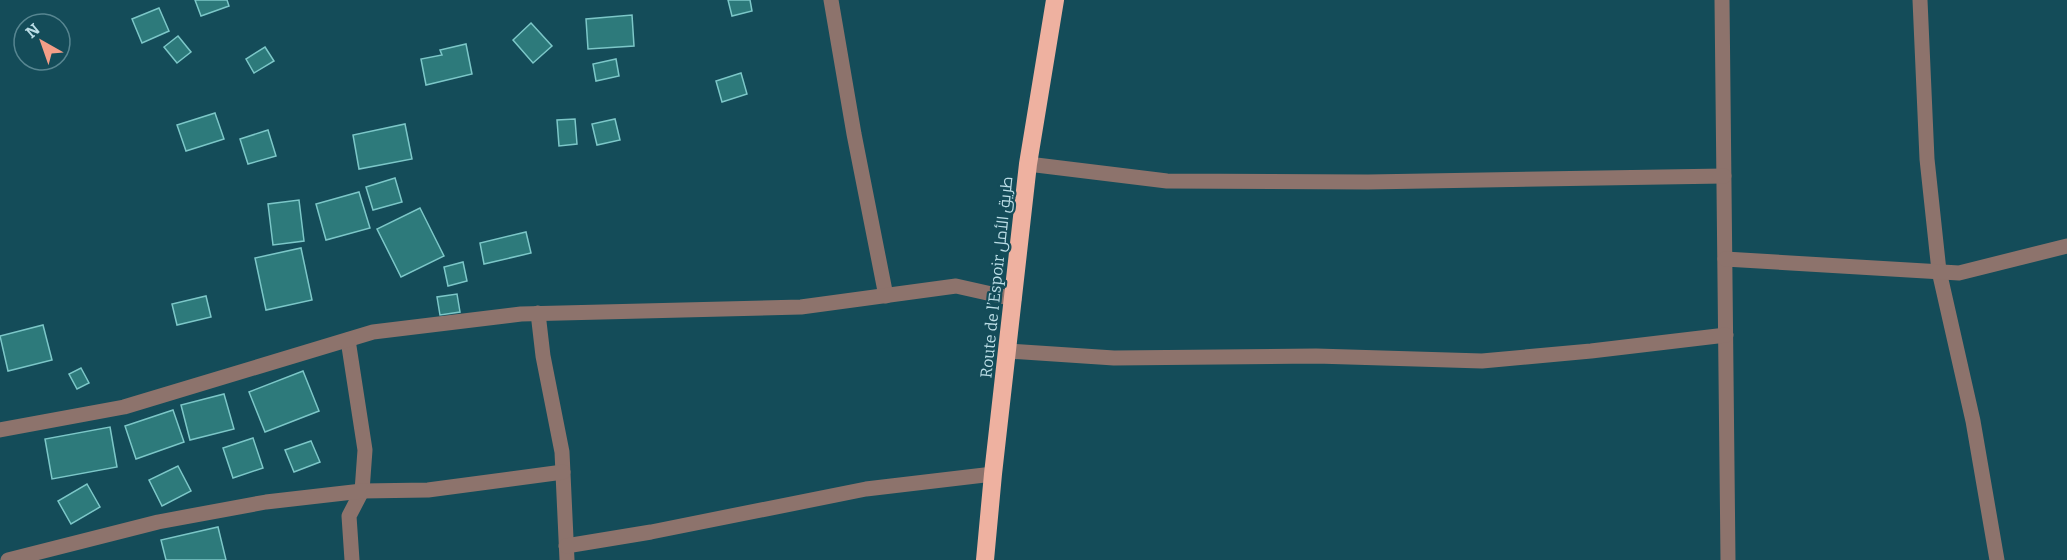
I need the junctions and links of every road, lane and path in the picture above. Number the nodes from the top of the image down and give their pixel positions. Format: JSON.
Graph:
{"nodes":[{"id":1,"x":831,"y":0,"type":"edge"},
{"id":2,"x":1055,"y":0,"type":"edge"},
{"id":3,"x":1722,"y":0,"type":"edge"},
{"id":4,"x":1920,"y":0,"type":"edge"},
{"id":5,"x":1029,"y":164,"type":"junction"},
{"id":6,"x":1724,"y":176,"type":"junction"},
{"id":7,"x":2067,"y":246,"type":"edge"},
{"id":8,"x":1725,"y":259,"type":"junction"},
{"id":9,"x":1939,"y":270,"type":"junction"},
{"id":10,"x":886,"y":296,"type":"junction"},
{"id":11,"x":1014,"y":299,"type":"junction"},
{"id":12,"x":537,"y":313,"type":"junction"},
{"id":13,"x":1726,"y":335,"type":"junction"},
{"id":14,"x":348,"y":340,"type":"junction"},
{"id":15,"x":1008,"y":351,"type":"junction"},
{"id":16,"x":0,"y":430,"type":"edge"},
{"id":17,"x":563,"y":472,"type":"junction"},
{"id":18,"x":993,"y":474,"type":"junction"},
{"id":19,"x":362,"y":491,"type":"junction"},
{"id":20,"x":566,"y":553,"type":"edge"},
{"id":21,"x":8,"y":560,"type":"edge"},
{"id":22,"x":352,"y":560,"type":"edge"},
{"id":23,"x":986,"y":560,"type":"edge"},
{"id":24,"x":1728,"y":560,"type":"edge"},
{"id":25,"x":1997,"y":560,"type":"edge"}],
"edges":[{"from":1,"to":10,"type":"street"},
{"from":2,"to":5,"type":"highway","name":"Route de l’Espoir طريق الأمل"},
{"from":3,"to":6,"type":"street"},
{"from":4,"to":9,"type":"street"},
{"from":5,"to":6,"type":"street"},
{"from":5,"to":11,"type":"highway","name":"Route de l’Espoir طريق الأمل"},
{"from":6,"to":8,"type":"street"},
{"from":7,"to":9,"type":"street"},
{"from":8,"to":9,"type":"street"},
{"from":8,"to":13,"type":"street"},
{"from":9,"to":25,"type":"street"},
{"from":10,"to":11,"type":"street"},
{"from":10,"to":12,"type":"street"},
{"from":11,"to":15,"type":"highway","name":"Route de l’Espoir طريق الأمل"},
{"from":12,"to":14,"type":"street"},
{"from":12,"to":17,"type":"street"},
{"from":13,"to":15,"type":"street"},
{"from":13,"to":24,"type":"street"},
{"from":14,"to":16,"type":"street"},
{"from":14,"to":19,"type":"street"},
{"from":15,"to":18,"type":"highway","name":"Route de l’Espoir طريق الأمل"},
{"from":17,"to":19,"type":"street"},
{"from":17,"to":20,"type":"street"},
{"from":18,"to":20,"type":"street"},
{"from":18,"to":23,"type":"highway","name":"Route de l’Espoir طريق الأمل"},
{"from":19,"to":21,"type":"street"},
{"from":19,"to":22,"type":"street"}]}
